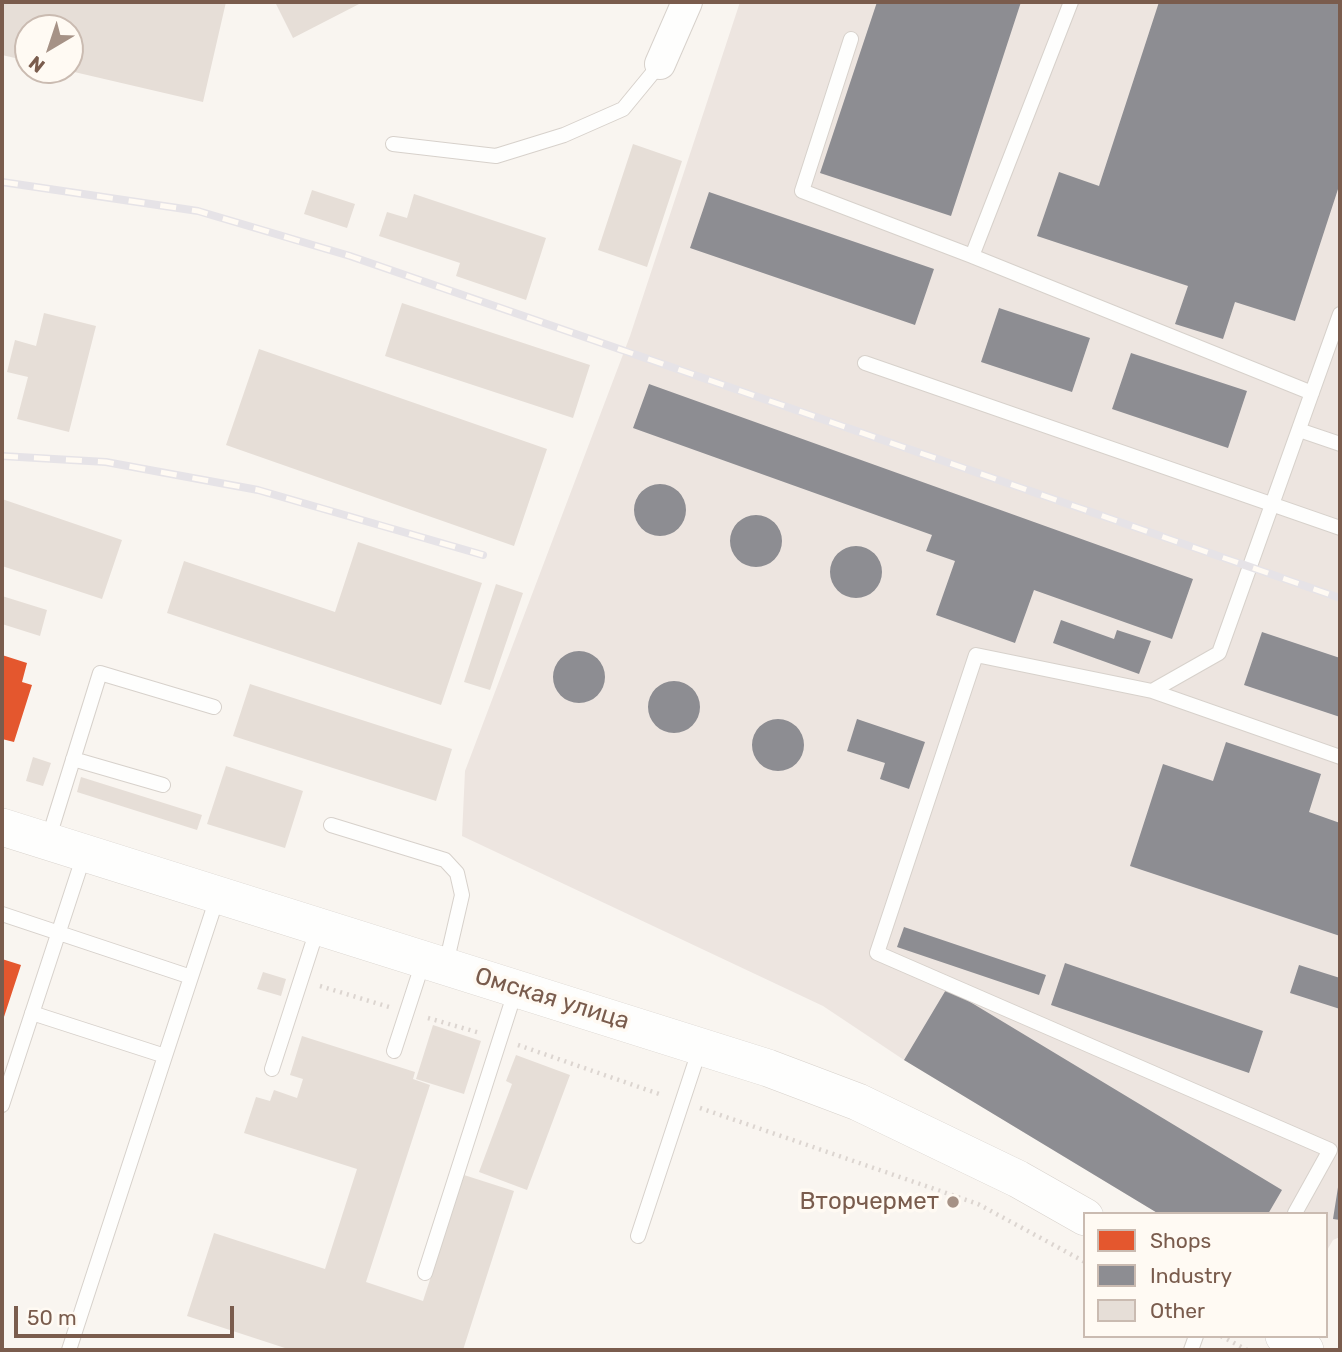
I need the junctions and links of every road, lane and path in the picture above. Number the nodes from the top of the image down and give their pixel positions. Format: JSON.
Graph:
{"nodes":[{"id":1,"x":687,"y":2,"type":"edge"},
{"id":2,"x":1071,"y":2,"type":"edge"},
{"id":3,"x":851,"y":39,"type":"dead end"},
{"id":4,"x":660,"y":64,"type":"joint"},
{"id":5,"x":393,"y":144,"type":"dead end"},
{"id":6,"x":972,"y":256,"type":"junction"},
{"id":7,"x":1340,"y":314,"type":"edge"},
{"id":8,"x":865,"y":363,"type":"dead end"},
{"id":9,"x":1312,"y":393,"type":"junction"},
{"id":10,"x":1299,"y":430,"type":"junction"},
{"id":11,"x":1340,"y":444,"type":"edge"},
{"id":12,"x":1273,"y":503,"type":"junction"},
{"id":13,"x":1340,"y":528,"type":"edge"},
{"id":14,"x":1152,"y":691,"type":"junction"},
{"id":15,"x":214,"y":707,"type":"dead end"},
{"id":16,"x":1340,"y":757,"type":"edge"},
{"id":17,"x":73,"y":759,"type":"junction"},
{"id":18,"x":163,"y":785,"type":"dead end"},
{"id":19,"x":331,"y":825,"type":"dead end"},
{"id":20,"x":2,"y":827,"type":"edge"},
{"id":21,"x":47,"y":841,"type":"junction"},
{"id":22,"x":85,"y":853,"type":"junction"},
{"id":23,"x":218,"y":895,"type":"junction"},
{"id":24,"x":2,"y":914,"type":"edge"},
{"id":25,"x":319,"y":926,"type":"junction"},
{"id":26,"x":58,"y":933,"type":"junction"},
{"id":27,"x":435,"y":962,"type":"junction"},
{"id":28,"x":191,"y":976,"type":"junction"},
{"id":29,"x":517,"y":988,"type":"junction"},
{"id":30,"x":32,"y":1013,"type":"junction"},
{"id":31,"x":701,"y":1045,"type":"junction"},
{"id":32,"x":394,"y":1051,"type":"dead end"},
{"id":33,"x":165,"y":1056,"type":"junction"},
{"id":34,"x":272,"y":1069,"type":"dead end"},
{"id":35,"x":2,"y":1105,"type":"edge"},
{"id":36,"x":1335,"y":1151,"type":"edge"},
{"id":37,"x":1296,"y":1212,"type":"edge"},
{"id":38,"x":1083,"y":1216,"type":"edge"},
{"id":39,"x":638,"y":1236,"type":"dead end"},
{"id":40,"x":425,"y":1273,"type":"dead end"},
{"id":41,"x":1225,"y":1338,"type":"edge"},
{"id":42,"x":1287,"y":1338,"type":"edge"},
{"id":43,"x":69,"y":1350,"type":"edge"},
{"id":44,"x":1247,"y":1350,"type":"edge"},
{"id":45,"x":1305,"y":1350,"type":"edge"}],
"edges":[{"from":1,"to":4,"type":"street"},
{"from":2,"to":6,"type":"lane"},
{"from":3,"to":6,"type":"lane"},
{"from":4,"to":5,"type":"lane"},
{"from":6,"to":9,"type":"lane"},
{"from":7,"to":9,"type":"lane"},
{"from":8,"to":12,"type":"lane"},
{"from":9,"to":10,"type":"lane"},
{"from":10,"to":11,"type":"lane"},
{"from":10,"to":12,"type":"lane"},
{"from":12,"to":13,"type":"lane"},
{"from":12,"to":14,"type":"lane"},
{"from":14,"to":16,"type":"lane"},
{"from":14,"to":36,"type":"lane"},
{"from":15,"to":17,"type":"lane"},
{"from":17,"to":18,"type":"lane"},
{"from":17,"to":21,"type":"lane"},
{"from":19,"to":27,"type":"lane"},
{"from":20,"to":21,"type":"street","name":"Омская улица"},
{"from":21,"to":22,"type":"street","name":"Омская улица"},
{"from":22,"to":23,"type":"street","name":"Омская улица"},
{"from":22,"to":26,"type":"lane"},
{"from":23,"to":25,"type":"street","name":"Омская улица"},
{"from":23,"to":28,"type":"lane"},
{"from":24,"to":26,"type":"lane"},
{"from":25,"to":27,"type":"street","name":"Омская улица"},
{"from":25,"to":34,"type":"lane"},
{"from":26,"to":28,"type":"lane"},
{"from":26,"to":30,"type":"lane"},
{"from":27,"to":29,"type":"street","name":"Омская улица"},
{"from":27,"to":32,"type":"lane"},
{"from":28,"to":33,"type":"lane"},
{"from":29,"to":31,"type":"street","name":"Омская улица"},
{"from":29,"to":40,"type":"lane"},
{"from":30,"to":33,"type":"lane"},
{"from":30,"to":35,"type":"lane"},
{"from":31,"to":38,"type":"street","name":"Омская улица"},
{"from":31,"to":39,"type":"lane"},
{"from":33,"to":43,"type":"lane"},
{"from":36,"to":37,"type":"lane"},
{"from":41,"to":44,"type":"path"},
{"from":42,"to":45,"type":"street"}]}
